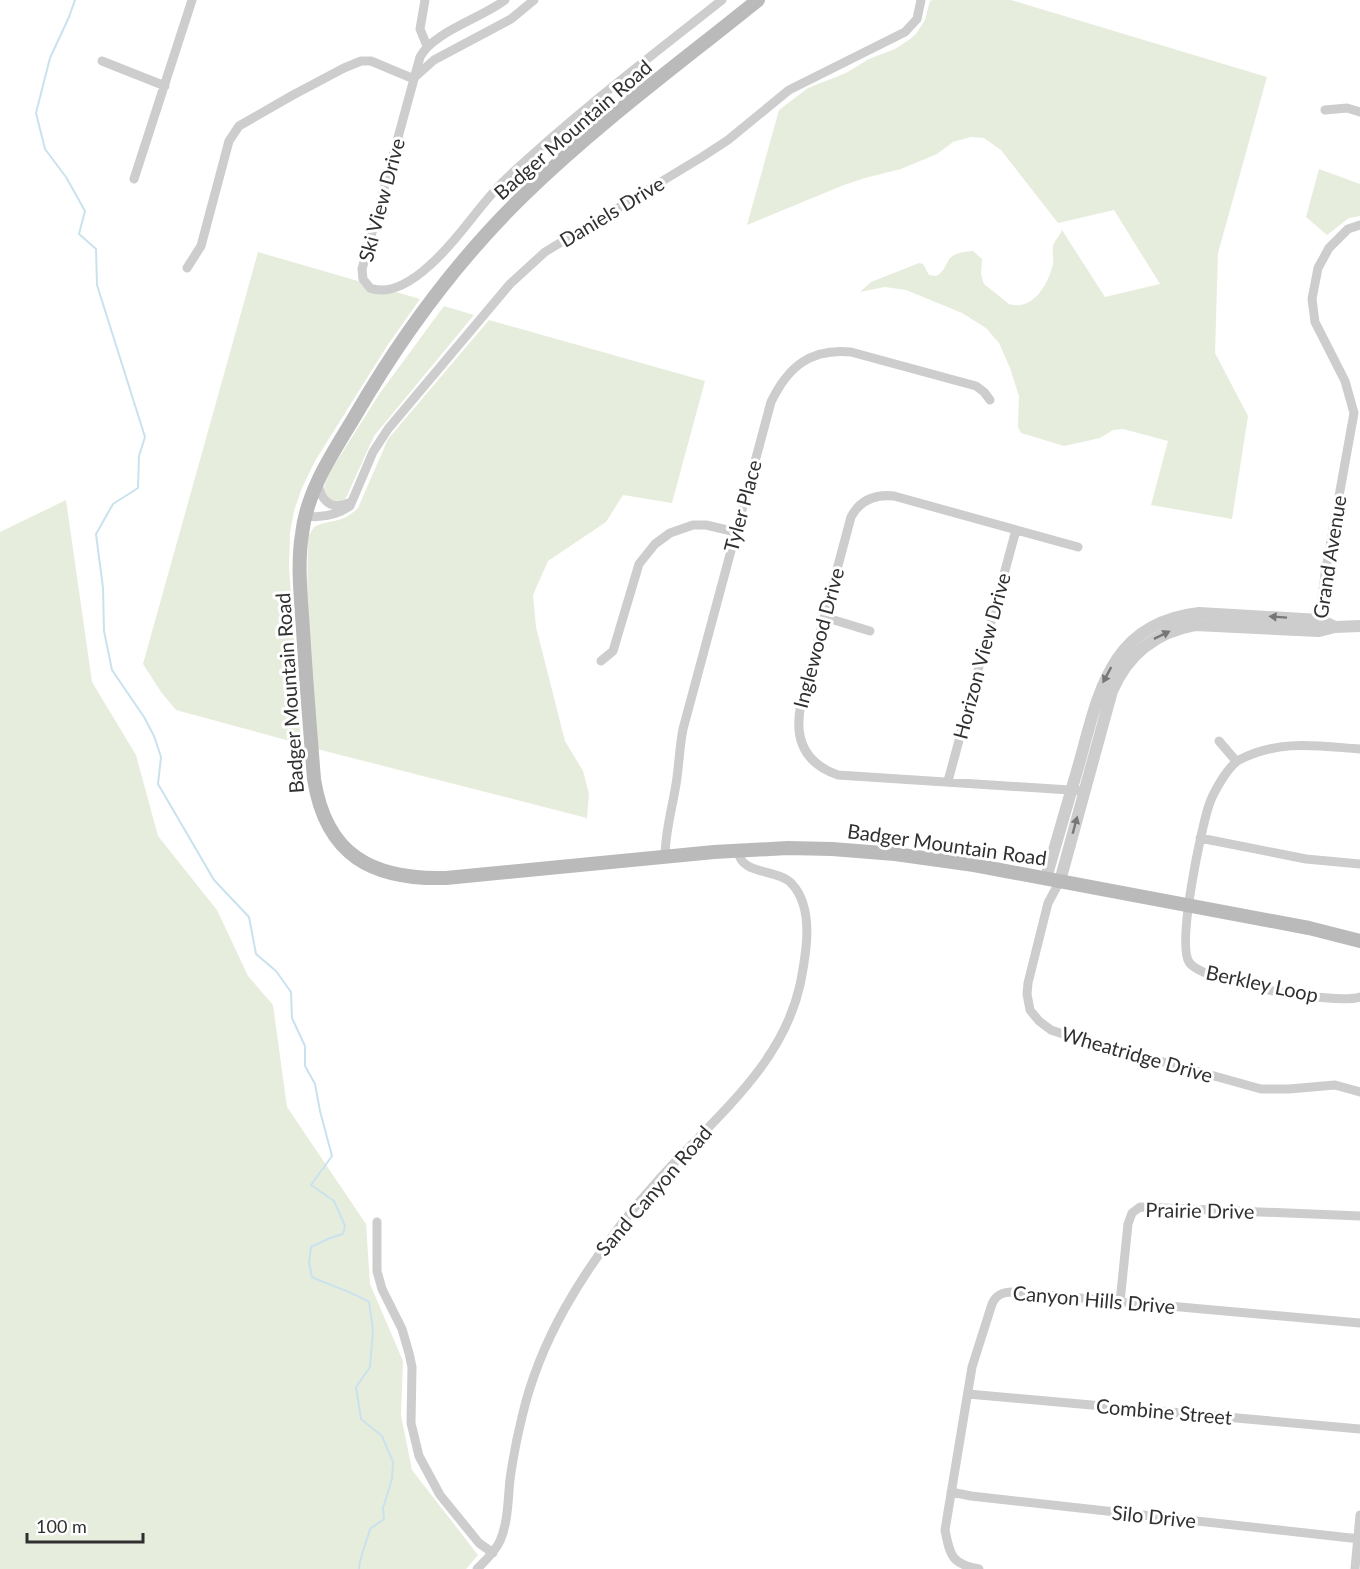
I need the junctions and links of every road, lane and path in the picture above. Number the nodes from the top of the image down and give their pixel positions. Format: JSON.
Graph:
{"nodes":[{"id":1,"x":192,"y":0,"type":"edge"},
{"id":2,"x":425,"y":0,"type":"edge"},
{"id":3,"x":505,"y":0,"type":"edge"},
{"id":4,"x":534,"y":0,"type":"edge"},
{"id":5,"x":722,"y":0,"type":"edge"},
{"id":6,"x":758,"y":0,"type":"edge"},
{"id":7,"x":921,"y":0,"type":"edge"},
{"id":8,"x":427,"y":46,"type":"junction"},
{"id":9,"x":102,"y":61,"type":"dead end"},
{"id":10,"x":414,"y":79,"type":"junction"},
{"id":11,"x":165,"y":86,"type":"junction"},
{"id":12,"x":1325,"y":110,"type":"dead end"},
{"id":13,"x":1360,"y":112,"type":"edge"},
{"id":14,"x":134,"y":179,"type":"dead end"},
{"id":15,"x":1360,"y":225,"type":"edge"},
{"id":16,"x":187,"y":268,"type":"dead end"},
{"id":17,"x":990,"y":400,"type":"dead end"},
{"id":18,"x":318,"y":481,"type":"junction"},
{"id":19,"x":358,"y":489,"type":"junction"},
{"id":20,"x":305,"y":516,"type":"junction"},
{"id":21,"x":1016,"y":530,"type":"junction"},
{"id":22,"x":736,"y":532,"type":"junction"},
{"id":23,"x":1078,"y":547,"type":"dead end"},
{"id":24,"x":824,"y":617,"type":"junction"},
{"id":25,"x":1319,"y":626,"type":"junction"},
{"id":26,"x":1360,"y":626,"type":"edge"},
{"id":27,"x":870,"y":631,"type":"dead end"},
{"id":28,"x":601,"y":661,"type":"dead end"},
{"id":29,"x":1219,"y":741,"type":"dead end"},
{"id":30,"x":1360,"y":749,"type":"edge"},
{"id":31,"x":1236,"y":761,"type":"junction"},
{"id":32,"x":948,"y":781,"type":"junction"},
{"id":33,"x":1071,"y":789,"type":"junction"},
{"id":34,"x":1085,"y":791,"type":"junction"},
{"id":35,"x":1200,"y":838,"type":"junction"},
{"id":36,"x":738,"y":851,"type":"junction"},
{"id":37,"x":665,"y":857,"type":"junction"},
{"id":38,"x":1360,"y":864,"type":"edge"},
{"id":39,"x":1046,"y":878,"type":"junction"},
{"id":40,"x":1060,"y":881,"type":"junction"},
{"id":41,"x":1048,"y":903,"type":"junction"},
{"id":42,"x":1189,"y":906,"type":"junction"},
{"id":43,"x":1360,"y":940,"type":"edge"},
{"id":44,"x":1360,"y":997,"type":"edge"},
{"id":45,"x":1360,"y":1092,"type":"edge"},
{"id":46,"x":1360,"y":1216,"type":"edge"},
{"id":47,"x":377,"y":1222,"type":"dead end"},
{"id":48,"x":1120,"y":1302,"type":"junction"},
{"id":49,"x":1360,"y":1323,"type":"edge"},
{"id":50,"x":968,"y":1394,"type":"junction"},
{"id":51,"x":1360,"y":1429,"type":"edge"},
{"id":52,"x":951,"y":1492,"type":"junction"},
{"id":53,"x":1360,"y":1515,"type":"edge"},
{"id":54,"x":1359,"y":1539,"type":"edge"},
{"id":55,"x":493,"y":1553,"type":"junction"},
{"id":56,"x":477,"y":1569,"type":"edge"},
{"id":57,"x":979,"y":1569,"type":"edge"},
{"id":58,"x":1355,"y":1569,"type":"edge"}],
"edges":[{"from":1,"to":11,"type":"street"},
{"from":2,"to":8,"type":"street"},
{"from":3,"to":8,"type":"street"},
{"from":4,"to":10,"type":"street"},
{"from":5,"to":10,"type":"street","name":"Ski View Drive"},
{"from":6,"to":18,"type":"main road","name":"Badger Mountain Road"},
{"from":7,"to":19,"type":"street","name":"Daniels Drive"},
{"from":8,"to":10,"type":"street"},
{"from":9,"to":11,"type":"street"},
{"from":10,"to":16,"type":"street"},
{"from":11,"to":14,"type":"street"},
{"from":12,"to":13,"type":"street"},
{"from":15,"to":25,"type":"street","name":"Grand Avenue"},
{"from":17,"to":22,"type":"street","name":"Tyler Place"},
{"from":18,"to":19,"type":"street"},
{"from":18,"to":20,"type":"main road","name":"Badger Mountain Road"},
{"from":19,"to":20,"type":"street","name":"Daniels Drive"},
{"from":20,"to":37,"type":"main road","name":"Badger Mountain Road"},
{"from":21,"to":23,"type":"street","name":"Inglewood Drive"},
{"from":21,"to":24,"type":"street","name":"Inglewood Drive"},
{"from":21,"to":32,"type":"street","name":"Horizon View Drive"},
{"from":22,"to":28,"type":"street"},
{"from":22,"to":37,"type":"street","name":"Tyler Place"},
{"from":24,"to":27,"type":"street"},
{"from":24,"to":32,"type":"street","name":"Inglewood Drive"},
{"from":25,"to":26,"type":"street"},
{"from":25,"to":33,"type":"street","one_way":true},
{"from":34,"to":25,"type":"street","one_way":true},
{"from":29,"to":31,"type":"street"},
{"from":30,"to":31,"type":"street"},
{"from":31,"to":35,"type":"street","name":"Berkley Loop"},
{"from":32,"to":33,"type":"street","name":"Inglewood Drive"},
{"from":33,"to":34,"type":"street","name":"Inglewood Drive"},
{"from":33,"to":39,"type":"street"},
{"from":40,"to":34,"type":"street","one_way":true},
{"from":35,"to":38,"type":"street"},
{"from":35,"to":42,"type":"street","name":"Berkley Loop"},
{"from":36,"to":37,"type":"main road","name":"Badger Mountain Road"},
{"from":36,"to":39,"type":"main road","name":"Badger Mountain Road"},
{"from":36,"to":55,"type":"street","name":"Sand Canyon Road"},
{"from":39,"to":40,"type":"main road","name":"Badger Mountain Road"},
{"from":39,"to":41,"type":"street","name":"Wheatridge Drive"},
{"from":40,"to":41,"type":"street","name":"Wheatridge Drive"},
{"from":40,"to":42,"type":"main road","name":"Badger Mountain Road"},
{"from":41,"to":45,"type":"street","name":"Wheatridge Drive"},
{"from":42,"to":43,"type":"main road","name":"Badger Mountain Road"},
{"from":42,"to":44,"type":"street","name":"Berkley Loop"},
{"from":46,"to":48,"type":"street","name":"Prairie Drive"},
{"from":47,"to":55,"type":"street"},
{"from":48,"to":49,"type":"street","name":"Canyon Hills Drive"},
{"from":48,"to":50,"type":"street","name":"Canyon Hills Drive"},
{"from":50,"to":51,"type":"street","name":"Combine Street"},
{"from":50,"to":52,"type":"street","name":"Canyon Hills Drive"},
{"from":52,"to":54,"type":"street","name":"Silo Drive"},
{"from":52,"to":57,"type":"street","name":"Canyon Hills Drive"},
{"from":53,"to":54,"type":"street"},
{"from":54,"to":58,"type":"street"},
{"from":55,"to":56,"type":"street","name":"Sand Canyon Road"}]}
